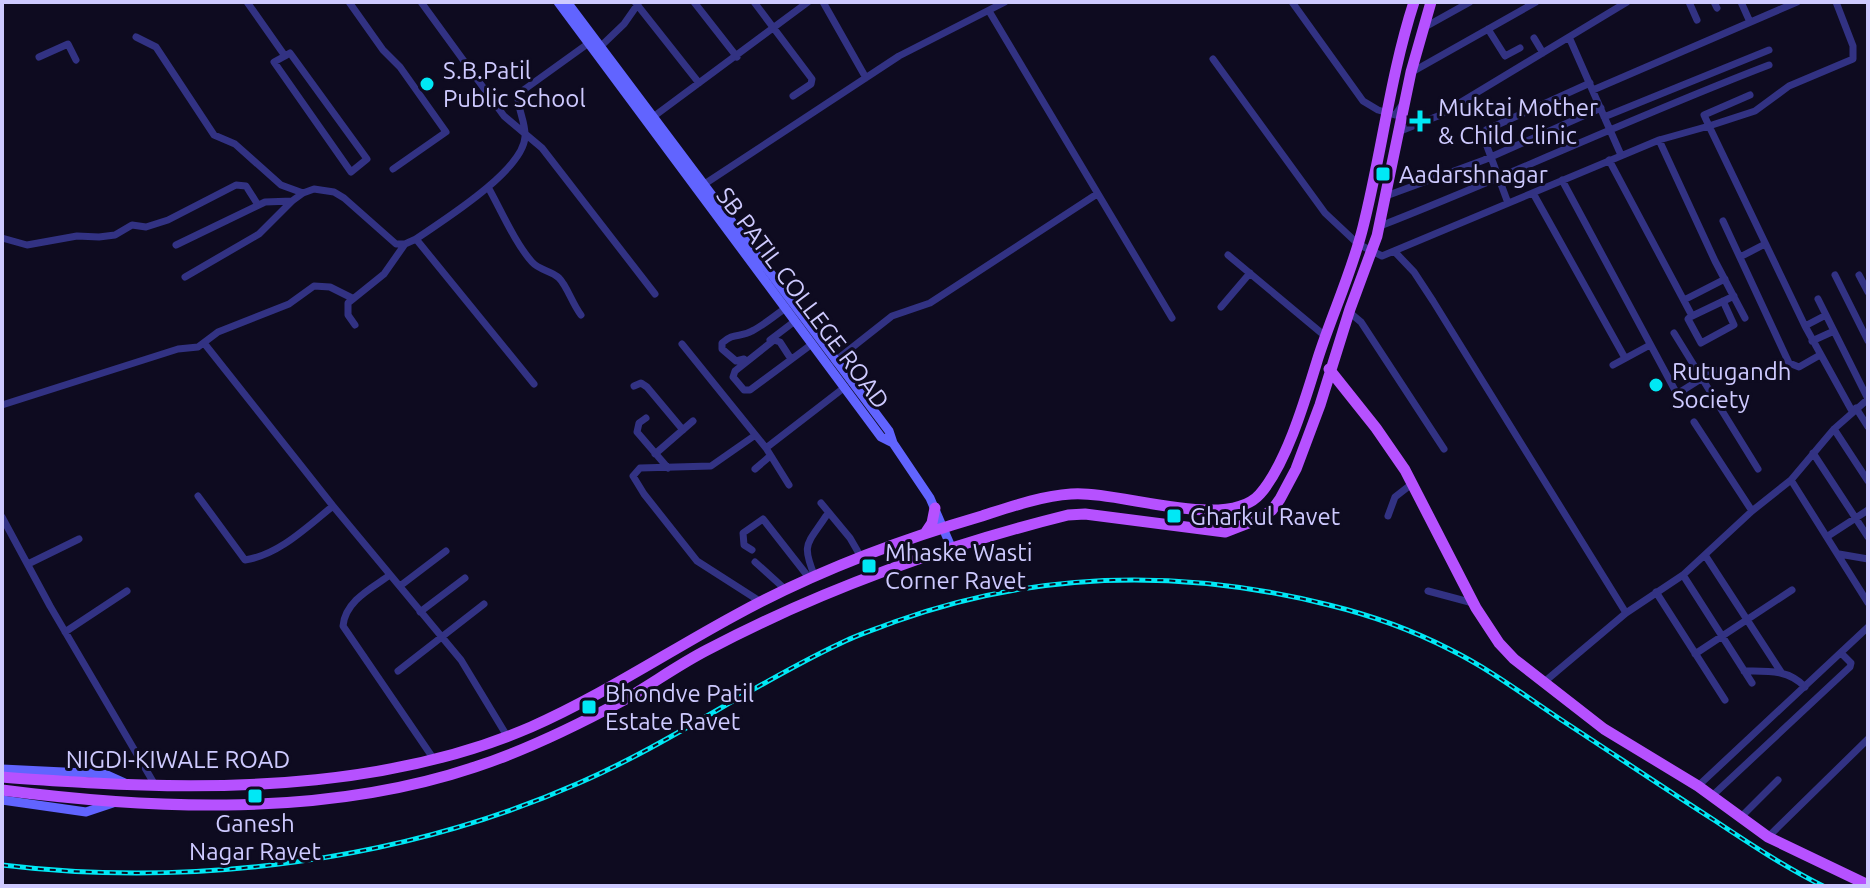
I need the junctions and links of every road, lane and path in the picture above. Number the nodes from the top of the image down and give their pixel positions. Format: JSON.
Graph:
{"nodes":[{"id":1,"x":247,"y":2,"type":"edge"},
{"id":2,"x":349,"y":2,"type":"edge"},
{"id":3,"x":421,"y":2,"type":"edge"},
{"id":4,"x":558,"y":2,"type":"edge"},
{"id":5,"x":567,"y":2,"type":"edge"},
{"id":6,"x":694,"y":2,"type":"edge"},
{"id":7,"x":754,"y":2,"type":"edge"},
{"id":8,"x":808,"y":2,"type":"edge"},
{"id":9,"x":823,"y":2,"type":"edge"},
{"id":10,"x":1005,"y":2,"type":"edge"},
{"id":11,"x":1292,"y":2,"type":"edge"},
{"id":12,"x":1414,"y":2,"type":"edge"},
{"id":13,"x":1431,"y":2,"type":"edge"},
{"id":14,"x":1470,"y":2,"type":"edge"},
{"id":15,"x":1536,"y":2,"type":"edge"},
{"id":16,"x":1627,"y":2,"type":"edge"},
{"id":17,"x":1689,"y":2,"type":"edge"},
{"id":18,"x":1741,"y":2,"type":"edge"},
{"id":19,"x":1797,"y":2,"type":"edge"},
{"id":20,"x":1836,"y":2,"type":"edge"},
{"id":21,"x":637,"y":3,"type":"edge"},
{"id":22,"x":798,"y":4,"type":"edge"},
{"id":23,"x":427,"y":6,"type":"edge"},
{"id":24,"x":989,"y":11,"type":"junction"},
{"id":25,"x":1697,"y":20,"type":"dead end"},
{"id":26,"x":1750,"y":22,"type":"junction"},
{"id":27,"x":773,"y":27,"type":"junction"},
{"id":28,"x":1423,"y":28,"type":"junction"},
{"id":29,"x":1488,"y":29,"type":"junction"},
{"id":30,"x":136,"y":37,"type":"dead end"},
{"id":31,"x":1569,"y":37,"type":"junction"},
{"id":32,"x":1534,"y":38,"type":"dead end"},
{"id":33,"x":595,"y":43,"type":"junction"},
{"id":34,"x":1520,"y":48,"type":"dead end"},
{"id":35,"x":1769,"y":50,"type":"dead end"},
{"id":36,"x":1543,"y":53,"type":"junction"},
{"id":37,"x":285,"y":56,"type":"junction"},
{"id":38,"x":39,"y":57,"type":"dead end"},
{"id":39,"x":737,"y":57,"type":"junction"},
{"id":40,"x":1213,"y":59,"type":"dead end"},
{"id":41,"x":76,"y":60,"type":"dead end"},
{"id":42,"x":1769,"y":65,"type":"dead end"},
{"id":43,"x":1411,"y":72,"type":"junction"},
{"id":44,"x":866,"y":78,"type":"junction"},
{"id":45,"x":699,"y":83,"type":"junction"},
{"id":46,"x":1592,"y":86,"type":"junction"},
{"id":47,"x":1750,"y":95,"type":"dead end"},
{"id":48,"x":793,"y":96,"type":"dead end"},
{"id":49,"x":1406,"y":99,"type":"junction"},
{"id":50,"x":1603,"y":112,"type":"junction"},
{"id":51,"x":653,"y":117,"type":"junction"},
{"id":52,"x":1385,"y":118,"type":"junction"},
{"id":53,"x":1709,"y":126,"type":"junction"},
{"id":54,"x":1609,"y":129,"type":"junction"},
{"id":55,"x":524,"y":131,"type":"junction"},
{"id":56,"x":1398,"y":132,"type":"junction"},
{"id":57,"x":1659,"y":140,"type":"junction"},
{"id":58,"x":1621,"y":155,"type":"junction"},
{"id":59,"x":1491,"y":157,"type":"junction"},
{"id":60,"x":1609,"y":160,"type":"junction"},
{"id":61,"x":393,"y":169,"type":"dead end"},
{"id":62,"x":1499,"y":178,"type":"junction"},
{"id":63,"x":1562,"y":180,"type":"junction"},
{"id":64,"x":488,"y":187,"type":"junction"},
{"id":65,"x":700,"y":187,"type":"junction"},
{"id":66,"x":303,"y":193,"type":"junction"},
{"id":67,"x":1533,"y":193,"type":"junction"},
{"id":68,"x":1097,"y":194,"type":"junction"},
{"id":69,"x":1386,"y":196,"type":"junction"},
{"id":70,"x":292,"y":201,"type":"junction"},
{"id":71,"x":1508,"y":203,"type":"junction"},
{"id":72,"x":258,"y":205,"type":"junction"},
{"id":73,"x":1723,"y":221,"type":"dead end"},
{"id":74,"x":1380,"y":226,"type":"junction"},
{"id":75,"x":2,"y":238,"type":"edge"},
{"id":76,"x":416,"y":239,"type":"junction"},
{"id":77,"x":405,"y":244,"type":"junction"},
{"id":78,"x":1358,"y":244,"type":"junction"},
{"id":79,"x":1765,"y":244,"type":"junction"},
{"id":80,"x":176,"y":245,"type":"dead end"},
{"id":81,"x":1373,"y":251,"type":"junction"},
{"id":82,"x":1395,"y":252,"type":"junction"},
{"id":83,"x":1228,"y":255,"type":"dead end"},
{"id":84,"x":1740,"y":257,"type":"junction"},
{"id":85,"x":1250,"y":273,"type":"junction"},
{"id":86,"x":1835,"y":275,"type":"dead end"},
{"id":87,"x":1859,"y":275,"type":"dead end"},
{"id":88,"x":185,"y":277,"type":"dead end"},
{"id":89,"x":1725,"y":279,"type":"junction"},
{"id":90,"x":1868,"y":292,"type":"edge"},
{"id":91,"x":655,"y":294,"type":"dead end"},
{"id":92,"x":1734,"y":296,"type":"junction"},
{"id":93,"x":352,"y":298,"type":"junction"},
{"id":94,"x":1818,"y":299,"type":"dead end"},
{"id":95,"x":1684,"y":300,"type":"junction"},
{"id":96,"x":1723,"y":301,"type":"junction"},
{"id":97,"x":1221,"y":307,"type":"dead end"},
{"id":98,"x":786,"y":308,"type":"junction"},
{"id":99,"x":1349,"y":312,"type":"junction"},
{"id":100,"x":1690,"y":312,"type":"dead end"},
{"id":101,"x":581,"y":315,"type":"dead end"},
{"id":102,"x":1826,"y":315,"type":"junction"},
{"id":103,"x":1172,"y":318,"type":"dead end"},
{"id":104,"x":1745,"y":318,"type":"dead end"},
{"id":105,"x":795,"y":321,"type":"junction"},
{"id":106,"x":355,"y":325,"type":"dead end"},
{"id":107,"x":1805,"y":326,"type":"junction"},
{"id":108,"x":1834,"y":331,"type":"junction"},
{"id":109,"x":1674,"y":333,"type":"dead end"},
{"id":110,"x":1325,"y":336,"type":"junction"},
{"id":111,"x":1812,"y":341,"type":"junction"},
{"id":112,"x":1868,"y":341,"type":"edge"},
{"id":113,"x":204,"y":343,"type":"junction"},
{"id":114,"x":682,"y":344,"type":"dead end"},
{"id":115,"x":812,"y":344,"type":"junction"},
{"id":116,"x":1650,"y":345,"type":"junction"},
{"id":117,"x":1820,"y":355,"type":"junction"},
{"id":118,"x":1318,"y":357,"type":"junction"},
{"id":119,"x":1625,"y":358,"type":"junction"},
{"id":120,"x":791,"y":359,"type":"junction"},
{"id":121,"x":835,"y":361,"type":"junction"},
{"id":122,"x":1613,"y":365,"type":"dead end"},
{"id":123,"x":1715,"y":370,"type":"dead end"},
{"id":124,"x":1331,"y":372,"type":"junction"},
{"id":125,"x":1702,"y":378,"type":"junction"},
{"id":126,"x":534,"y":384,"type":"dead end"},
{"id":127,"x":634,"y":386,"type":"dead end"},
{"id":128,"x":845,"y":387,"type":"junction"},
{"id":129,"x":1868,"y":399,"type":"edge"},
{"id":130,"x":2,"y":405,"type":"edge"},
{"id":131,"x":1854,"y":409,"type":"junction"},
{"id":132,"x":646,"y":418,"type":"dead end"},
{"id":133,"x":693,"y":421,"type":"dead end"},
{"id":134,"x":1694,"y":422,"type":"dead end"},
{"id":135,"x":1868,"y":427,"type":"edge"},
{"id":136,"x":1834,"y":429,"type":"junction"},
{"id":137,"x":683,"y":430,"type":"junction"},
{"id":138,"x":754,"y":436,"type":"junction"},
{"id":139,"x":893,"y":443,"type":"junction"},
{"id":140,"x":1444,"y":449,"type":"dead end"},
{"id":141,"x":767,"y":452,"type":"junction"},
{"id":142,"x":1813,"y":453,"type":"junction"},
{"id":143,"x":655,"y":454,"type":"junction"},
{"id":144,"x":668,"y":468,"type":"junction"},
{"id":145,"x":755,"y":469,"type":"dead end"},
{"id":146,"x":1758,"y":469,"type":"dead end"},
{"id":147,"x":1791,"y":480,"type":"junction"},
{"id":148,"x":1868,"y":481,"type":"edge"},
{"id":149,"x":1413,"y":483,"type":"junction"},
{"id":150,"x":789,"y":485,"type":"dead end"},
{"id":151,"x":198,"y":496,"type":"dead end"},
{"id":152,"x":821,"y":503,"type":"dead end"},
{"id":153,"x":333,"y":506,"type":"junction"},
{"id":154,"x":935,"y":508,"type":"junction"},
{"id":155,"x":1868,"y":510,"type":"edge"},
{"id":156,"x":1752,"y":511,"type":"junction"},
{"id":157,"x":826,"y":516,"type":"dead end"},
{"id":158,"x":1388,"y":516,"type":"dead end"},
{"id":159,"x":2,"y":517,"type":"edge"},
{"id":160,"x":1856,"y":518,"type":"junction"},
{"id":161,"x":944,"y":527,"type":"junction"},
{"id":162,"x":926,"y":533,"type":"junction"},
{"id":163,"x":1828,"y":536,"type":"junction"},
{"id":164,"x":1868,"y":537,"type":"edge"},
{"id":165,"x":79,"y":539,"type":"dead end"},
{"id":166,"x":952,"y":549,"type":"junction"},
{"id":167,"x":752,"y":550,"type":"dead end"},
{"id":168,"x":446,"y":551,"type":"dead end"},
{"id":169,"x":1839,"y":554,"type":"junction"},
{"id":170,"x":1705,"y":555,"type":"junction"},
{"id":171,"x":861,"y":557,"type":"junction"},
{"id":172,"x":1868,"y":559,"type":"edge"},
{"id":173,"x":755,"y":562,"type":"dead end"},
{"id":174,"x":28,"y":564,"type":"junction"},
{"id":175,"x":390,"y":575,"type":"junction"},
{"id":176,"x":1683,"y":575,"type":"junction"},
{"id":177,"x":465,"y":578,"type":"dead end"},
{"id":178,"x":813,"y":578,"type":"junction"},
{"id":179,"x":400,"y":586,"type":"junction"},
{"id":180,"x":786,"y":590,"type":"junction"},
{"id":181,"x":1792,"y":590,"type":"dead end"},
{"id":182,"x":127,"y":591,"type":"dead end"},
{"id":183,"x":1428,"y":591,"type":"dead end"},
{"id":184,"x":1656,"y":592,"type":"junction"},
{"id":185,"x":761,"y":602,"type":"junction"},
{"id":186,"x":1473,"y":603,"type":"junction"},
{"id":187,"x":1868,"y":603,"type":"edge"},
{"id":188,"x":484,"y":604,"type":"dead end"},
{"id":189,"x":420,"y":612,"type":"junction"},
{"id":190,"x":1626,"y":613,"type":"junction"},
{"id":191,"x":1746,"y":620,"type":"junction"},
{"id":192,"x":1868,"y":627,"type":"edge"},
{"id":193,"x":65,"y":632,"type":"junction"},
{"id":194,"x":1721,"y":636,"type":"junction"},
{"id":195,"x":442,"y":637,"type":"junction"},
{"id":196,"x":1841,"y":653,"type":"junction"},
{"id":197,"x":1695,"y":654,"type":"junction"},
{"id":198,"x":1826,"y":667,"type":"junction"},
{"id":199,"x":398,"y":671,"type":"dead end"},
{"id":200,"x":1744,"y":671,"type":"junction"},
{"id":201,"x":1781,"y":672,"type":"junction"},
{"id":202,"x":1838,"y":679,"type":"junction"},
{"id":203,"x":1543,"y":683,"type":"junction"},
{"id":204,"x":1752,"y":683,"type":"dead end"},
{"id":205,"x":1805,"y":687,"type":"junction"},
{"id":206,"x":1725,"y":700,"type":"dead end"},
{"id":207,"x":507,"y":736,"type":"junction"},
{"id":208,"x":1868,"y":739,"type":"edge"},
{"id":209,"x":433,"y":758,"type":"junction"},
{"id":210,"x":2,"y":769,"type":"edge"},
{"id":211,"x":8,"y":778,"type":"edge"},
{"id":212,"x":1778,"y":780,"type":"dead end"},
{"id":213,"x":129,"y":785,"type":"junction"},
{"id":214,"x":155,"y":785,"type":"junction"},
{"id":215,"x":1698,"y":786,"type":"junction"},
{"id":216,"x":7,"y":791,"type":"edge"},
{"id":217,"x":1712,"y":796,"type":"junction"},
{"id":218,"x":2,"y":800,"type":"edge"},
{"id":219,"x":121,"y":801,"type":"junction"},
{"id":220,"x":1741,"y":817,"type":"junction"},
{"id":221,"x":1768,"y":837,"type":"junction"},
{"id":222,"x":1868,"y":885,"type":"edge"}],
"edges":[{"from":1,"to":37,"type":"street"},
{"from":2,"to":61,"type":"street"},
{"from":3,"to":23,"type":"street"},
{"from":4,"to":33,"type":"street","name":"SB PATIL COLLEGE ROAD"},
{"from":5,"to":33,"type":"street","name":"SB PATIL COLLEGE ROAD"},
{"from":6,"to":39,"type":"street"},
{"from":7,"to":27,"type":"street"},
{"from":8,"to":22,"type":"street"},
{"from":9,"to":44,"type":"street"},
{"from":10,"to":24,"type":"street"},
{"from":11,"to":52,"type":"street"},
{"from":12,"to":52,"type":"main road","name":"NIGDI-KIWALE ROAD"},
{"from":13,"to":28,"type":"main road","name":"NIGDI-KIWALE ROAD"},
{"from":14,"to":28,"type":"street"},
{"from":15,"to":29,"type":"street"},
{"from":16,"to":31,"type":"street"},
{"from":17,"to":25,"type":"street"},
{"from":18,"to":26,"type":"street"},
{"from":19,"to":26,"type":"street"},
{"from":20,"to":53,"type":"street"},
{"from":21,"to":33,"type":"street"},
{"from":21,"to":45,"type":"street"},
{"from":22,"to":27,"type":"street"},
{"from":23,"to":55,"type":"street"},
{"from":24,"to":44,"type":"street"},
{"from":24,"to":68,"type":"street"},
{"from":26,"to":46,"type":"street"},
{"from":27,"to":39,"type":"street"},
{"from":27,"to":48,"type":"street"},
{"from":28,"to":43,"type":"main road","name":"NIGDI-KIWALE ROAD"},
{"from":29,"to":34,"type":"street"},
{"from":29,"to":43,"type":"street"},
{"from":30,"to":66,"type":"street"},
{"from":31,"to":36,"type":"street"},
{"from":31,"to":46,"type":"street"},
{"from":32,"to":36,"type":"street"},
{"from":33,"to":51,"type":"street","name":"SB PATIL COLLEGE ROAD"},
{"from":33,"to":55,"type":"street"},
{"from":33,"to":65,"type":"street","name":"SB PATIL COLLEGE ROAD"},
{"from":35,"to":50,"type":"street"},
{"from":36,"to":56,"type":"street"},
{"from":37,"to":37,"type":"street"},
{"from":38,"to":41,"type":"street"},
{"from":39,"to":45,"type":"street"},
{"from":40,"to":78,"type":"street"},
{"from":42,"to":54,"type":"street"},
{"from":43,"to":49,"type":"main road","name":"NIGDI-KIWALE ROAD"},
{"from":44,"to":65,"type":"street"},
{"from":45,"to":51,"type":"street"},
{"from":46,"to":50,"type":"street"},
{"from":46,"to":59,"type":"street"},
{"from":47,"to":53,"type":"street"},
{"from":49,"to":52,"type":"street"},
{"from":49,"to":56,"type":"main road","name":"NIGDI-KIWALE ROAD"},
{"from":50,"to":54,"type":"street"},
{"from":50,"to":59,"type":"street"},
{"from":51,"to":65,"type":"street","name":"SB PATIL COLLEGE ROAD"},
{"from":52,"to":78,"type":"main road","name":"NIGDI-KIWALE ROAD"},
{"from":53,"to":57,"type":"street"},
{"from":53,"to":79,"type":"street"},
{"from":54,"to":58,"type":"street"},
{"from":54,"to":62,"type":"street"},
{"from":55,"to":64,"type":"street"},
{"from":55,"to":91,"type":"street"},
{"from":56,"to":69,"type":"main road","name":"NIGDI-KIWALE ROAD"},
{"from":57,"to":58,"type":"street"},
{"from":57,"to":89,"type":"street"},
{"from":58,"to":60,"type":"street"},
{"from":59,"to":62,"type":"street"},
{"from":59,"to":69,"type":"street"},
{"from":60,"to":63,"type":"street"},
{"from":60,"to":95,"type":"street"},
{"from":62,"to":71,"type":"street"},
{"from":62,"to":74,"type":"street"},
{"from":63,"to":67,"type":"street"},
{"from":63,"to":116,"type":"street"},
{"from":64,"to":76,"type":"street"},
{"from":64,"to":101,"type":"street"},
{"from":65,"to":98,"type":"street","name":"SB PATIL COLLEGE ROAD"},
{"from":65,"to":121,"type":"street","name":"SB PATIL COLLEGE ROAD"},
{"from":66,"to":70,"type":"street"},
{"from":66,"to":77,"type":"street"},
{"from":67,"to":71,"type":"street"},
{"from":67,"to":119,"type":"street"},
{"from":68,"to":103,"type":"street"},
{"from":68,"to":121,"type":"street"},
{"from":69,"to":74,"type":"main road","name":"NIGDI-KIWALE ROAD"},
{"from":70,"to":72,"type":"street"},
{"from":70,"to":88,"type":"street"},
{"from":71,"to":82,"type":"street"},
{"from":72,"to":75,"type":"street"},
{"from":72,"to":80,"type":"street"},
{"from":73,"to":84,"type":"street"},
{"from":74,"to":81,"type":"main road","name":"NIGDI-KIWALE ROAD"},
{"from":76,"to":77,"type":"street"},
{"from":76,"to":126,"type":"street"},
{"from":77,"to":93,"type":"street"},
{"from":78,"to":81,"type":"street"},
{"from":78,"to":110,"type":"main road","name":"NIGDI-KIWALE ROAD"},
{"from":79,"to":84,"type":"street"},
{"from":79,"to":107,"type":"street"},
{"from":81,"to":82,"type":"street"},
{"from":81,"to":99,"type":"main road","name":"NIGDI-KIWALE ROAD"},
{"from":82,"to":190,"type":"street"},
{"from":83,"to":85,"type":"street"},
{"from":84,"to":117,"type":"street"},
{"from":85,"to":97,"type":"street"},
{"from":85,"to":110,"type":"street"},
{"from":86,"to":112,"type":"street"},
{"from":87,"to":90,"type":"street"},
{"from":89,"to":92,"type":"street"},
{"from":89,"to":95,"type":"street"},
{"from":92,"to":96,"type":"street"},
{"from":92,"to":104,"type":"street"},
{"from":93,"to":106,"type":"street"},
{"from":93,"to":113,"type":"street"},
{"from":94,"to":102,"type":"street"},
{"from":95,"to":100,"type":"street"},
{"from":96,"to":96,"type":"street"},
{"from":98,"to":105,"type":"street","name":"SB PATIL COLLEGE ROAD"},
{"from":98,"to":105,"type":"street"},
{"from":99,"to":124,"type":"main road","name":"NIGDI-KIWALE ROAD"},
{"from":99,"to":140,"type":"street"},
{"from":102,"to":107,"type":"street"},
{"from":102,"to":108,"type":"street"},
{"from":105,"to":115,"type":"street","name":"SB PATIL COLLEGE ROAD"},
{"from":107,"to":111,"type":"street"},
{"from":108,"to":111,"type":"street"},
{"from":108,"to":129,"type":"street"},
{"from":109,"to":125,"type":"street"},
{"from":110,"to":118,"type":"main road","name":"NIGDI-KIWALE ROAD"},
{"from":111,"to":117,"type":"street"},
{"from":113,"to":130,"type":"street"},
{"from":113,"to":153,"type":"street"},
{"from":114,"to":138,"type":"street"},
{"from":115,"to":120,"type":"street"},
{"from":115,"to":128,"type":"street","name":"SB PATIL COLLEGE ROAD"},
{"from":116,"to":119,"type":"street"},
{"from":116,"to":125,"type":"street"},
{"from":117,"to":131,"type":"street"},
{"from":118,"to":124,"type":"main road"},
{"from":118,"to":161,"type":"main road","name":"NIGDI-KIWALE ROAD"},
{"from":119,"to":122,"type":"street"},
{"from":120,"to":120,"type":"street"},
{"from":121,"to":139,"type":"street","name":"SB PATIL COLLEGE ROAD"},
{"from":123,"to":125,"type":"street"},
{"from":124,"to":149,"type":"main road"},
{"from":124,"to":166,"type":"main road","name":"NIGDI-KIWALE ROAD"},
{"from":125,"to":146,"type":"street"},
{"from":127,"to":137,"type":"street"},
{"from":128,"to":139,"type":"street","name":"SB PATIL COLLEGE ROAD"},
{"from":128,"to":141,"type":"street"},
{"from":129,"to":131,"type":"street"},
{"from":131,"to":135,"type":"street"},
{"from":131,"to":136,"type":"street"},
{"from":132,"to":143,"type":"street"},
{"from":133,"to":137,"type":"street"},
{"from":134,"to":156,"type":"street"},
{"from":136,"to":142,"type":"street"},
{"from":136,"to":148,"type":"street"},
{"from":137,"to":143,"type":"street"},
{"from":138,"to":141,"type":"street"},
{"from":138,"to":144,"type":"street"},
{"from":139,"to":154,"type":"street"},
{"from":141,"to":145,"type":"street"},
{"from":141,"to":150,"type":"street"},
{"from":142,"to":147,"type":"street"},
{"from":142,"to":160,"type":"street"},
{"from":143,"to":144,"type":"street"},
{"from":144,"to":185,"type":"street"},
{"from":147,"to":156,"type":"street"},
{"from":147,"to":163,"type":"street"},
{"from":149,"to":158,"type":"street"},
{"from":149,"to":186,"type":"main road"},
{"from":151,"to":153,"type":"street"},
{"from":152,"to":171,"type":"street"},
{"from":153,"to":175,"type":"street"},
{"from":154,"to":161,"type":"street"},
{"from":154,"to":162,"type":"main road"},
{"from":155,"to":160,"type":"street"},
{"from":156,"to":170,"type":"street"},
{"from":157,"to":178,"type":"street"},
{"from":159,"to":174,"type":"street"},
{"from":160,"to":163,"type":"street"},
{"from":160,"to":164,"type":"street"},
{"from":161,"to":162,"type":"main road","name":"NIGDI-KIWALE ROAD"},
{"from":161,"to":166,"type":"street"},
{"from":162,"to":171,"type":"main road","name":"NIGDI-KIWALE ROAD"},
{"from":163,"to":169,"type":"street"},
{"from":165,"to":174,"type":"street"},
{"from":166,"to":219,"type":"main road","name":"NIGDI-KIWALE ROAD"},
{"from":167,"to":178,"type":"street"},
{"from":168,"to":179,"type":"street"},
{"from":169,"to":172,"type":"street"},
{"from":169,"to":187,"type":"street"},
{"from":170,"to":176,"type":"street"},
{"from":170,"to":191,"type":"street"},
{"from":171,"to":178,"type":"main road","name":"NIGDI-KIWALE ROAD"},
{"from":173,"to":180,"type":"street"},
{"from":174,"to":193,"type":"street"},
{"from":175,"to":179,"type":"street"},
{"from":175,"to":209,"type":"street"},
{"from":176,"to":184,"type":"street"},
{"from":176,"to":194,"type":"street"},
{"from":177,"to":189,"type":"street"},
{"from":178,"to":180,"type":"main road","name":"NIGDI-KIWALE ROAD"},
{"from":179,"to":189,"type":"street"},
{"from":180,"to":185,"type":"main road","name":"NIGDI-KIWALE ROAD"},
{"from":181,"to":191,"type":"street"},
{"from":182,"to":193,"type":"street"},
{"from":183,"to":186,"type":"street"},
{"from":184,"to":190,"type":"street"},
{"from":184,"to":197,"type":"street"},
{"from":185,"to":207,"type":"main road","name":"NIGDI-KIWALE ROAD"},
{"from":186,"to":203,"type":"main road"},
{"from":188,"to":195,"type":"street"},
{"from":189,"to":195,"type":"street"},
{"from":190,"to":203,"type":"street"},
{"from":191,"to":194,"type":"street"},
{"from":191,"to":201,"type":"street"},
{"from":192,"to":196,"type":"street"},
{"from":193,"to":214,"type":"street"},
{"from":194,"to":197,"type":"street"},
{"from":194,"to":200,"type":"street"},
{"from":195,"to":199,"type":"street"},
{"from":195,"to":207,"type":"street"},
{"from":196,"to":198,"type":"street"},
{"from":196,"to":202,"type":"street"},
{"from":197,"to":206,"type":"street"},
{"from":198,"to":202,"type":"street"},
{"from":198,"to":205,"type":"street"},
{"from":200,"to":201,"type":"street"},
{"from":200,"to":204,"type":"street"},
{"from":201,"to":205,"type":"street"},
{"from":202,"to":217,"type":"street"},
{"from":203,"to":215,"type":"main road"},
{"from":205,"to":215,"type":"street"},
{"from":207,"to":209,"type":"main road","name":"NIGDI-KIWALE ROAD"},
{"from":208,"to":221,"type":"street"},
{"from":209,"to":214,"type":"main road","name":"NIGDI-KIWALE ROAD"},
{"from":210,"to":213,"type":"street"},
{"from":211,"to":213,"type":"main road","name":"NIGDI-KIWALE ROAD"},
{"from":212,"to":220,"type":"street"},
{"from":213,"to":214,"type":"main road","name":"NIGDI-KIWALE ROAD"},
{"from":215,"to":217,"type":"main road"},
{"from":216,"to":219,"type":"main road","name":"NIGDI-KIWALE ROAD"},
{"from":217,"to":220,"type":"main road"},
{"from":218,"to":219,"type":"street"},
{"from":220,"to":221,"type":"main road"},
{"from":221,"to":222,"type":"main road"}]}
